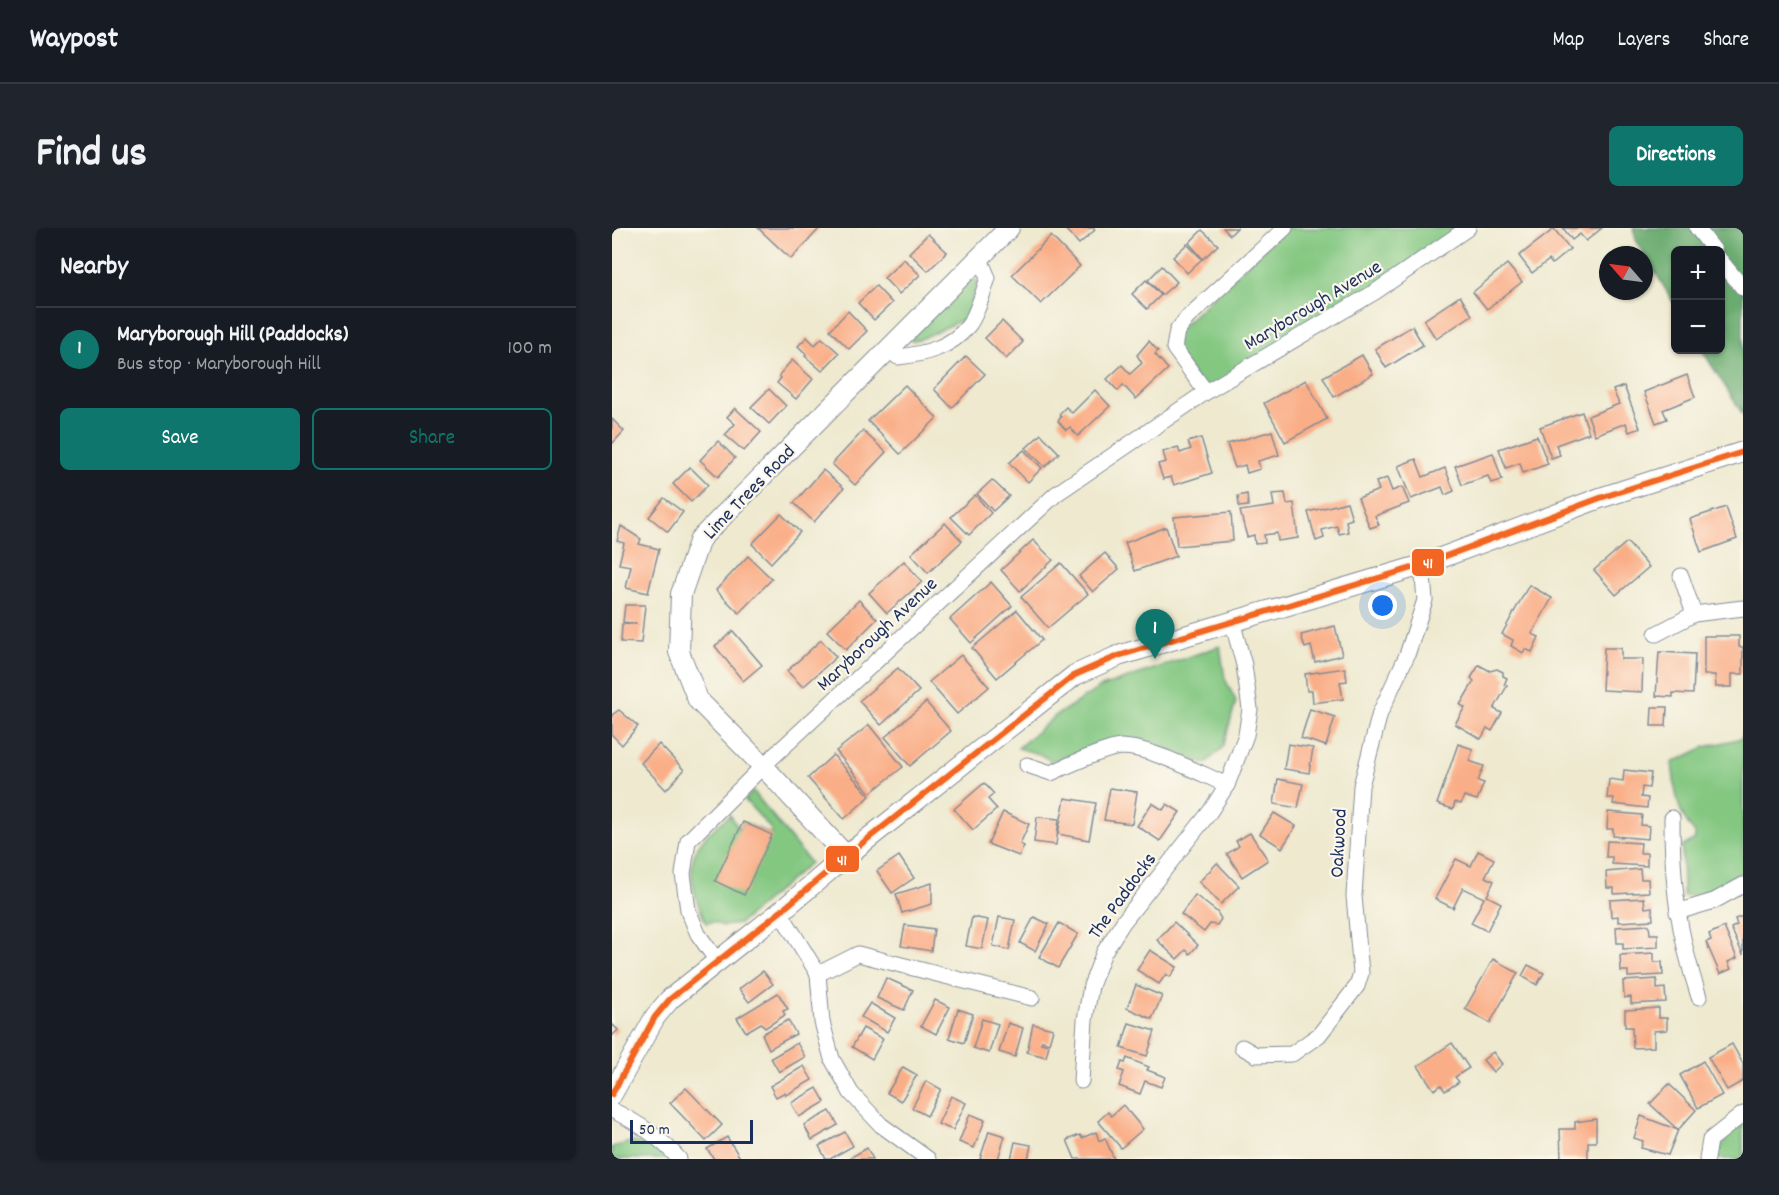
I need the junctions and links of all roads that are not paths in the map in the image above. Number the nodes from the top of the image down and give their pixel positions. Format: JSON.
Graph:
{"nodes":[{"id":1,"x":1009,"y":228,"type":"edge"},
{"id":2,"x":1285,"y":228,"type":"edge"},
{"id":3,"x":1468,"y":228,"type":"edge"},
{"id":4,"x":1697,"y":228,"type":"edge"},
{"id":5,"x":1711,"y":246,"type":"edge"},
{"id":6,"x":980,"y":259,"type":"junction"},
{"id":7,"x":1725,"y":266,"type":"edge"},
{"id":8,"x":1743,"y":288,"type":"edge"},
{"id":9,"x":889,"y":350,"type":"junction"},
{"id":10,"x":1206,"y":392,"type":"junction"},
{"id":11,"x":1743,"y":452,"type":"edge"},
{"id":12,"x":1422,"y":566,"type":"junction"},
{"id":13,"x":1681,"y":576,"type":"dead end"},
{"id":14,"x":1743,"y":609,"type":"edge"},
{"id":15,"x":1694,"y":614,"type":"junction"},
{"id":16,"x":1232,"y":621,"type":"junction"},
{"id":17,"x":1656,"y":634,"type":"dead end"},
{"id":18,"x":1027,"y":765,"type":"dead end"},
{"id":19,"x":763,"y":766,"type":"junction"},
{"id":20,"x":1227,"y":784,"type":"junction"},
{"id":21,"x":1672,"y":818,"type":"dead end"},
{"id":22,"x":846,"y":856,"type":"junction"},
{"id":23,"x":1743,"y":885,"type":"edge"},
{"id":24,"x":780,"y":912,"type":"junction"},
{"id":25,"x":1677,"y":912,"type":"junction"},
{"id":26,"x":717,"y":961,"type":"junction"},
{"id":27,"x":818,"y":974,"type":"junction"},
{"id":28,"x":1699,"y":997,"type":"dead end"},
{"id":29,"x":1032,"y":998,"type":"dead end"},
{"id":30,"x":1242,"y":1047,"type":"dead end"},
{"id":31,"x":1081,"y":1081,"type":"dead end"},
{"id":32,"x":612,"y":1094,"type":"edge"},
{"id":33,"x":612,"y":1110,"type":"edge"},
{"id":34,"x":1743,"y":1114,"type":"edge"},
{"id":35,"x":679,"y":1159,"type":"edge"},
{"id":36,"x":928,"y":1159,"type":"edge"},
{"id":37,"x":1707,"y":1159,"type":"edge"}],
"edges":[{"from":1,"to":6,"type":"street","name":"Lime Trees Road"},
{"from":2,"to":10,"type":"street"},
{"from":3,"to":10,"type":"street","name":"Maryborough Avenue"},
{"from":4,"to":5,"type":"street"},
{"from":6,"to":9,"type":"street","name":"Lime Trees Road"},
{"from":6,"to":9,"type":"street"},
{"from":7,"to":8,"type":"street"},
{"from":9,"to":19,"type":"street","name":"Lime Trees Road"},
{"from":10,"to":19,"type":"street","name":"Maryborough Avenue"},
{"from":11,"to":12,"type":"street"},
{"from":12,"to":16,"type":"street"},
{"from":12,"to":30,"type":"street","name":"Oakwood"},
{"from":13,"to":15,"type":"street"},
{"from":14,"to":15,"type":"street"},
{"from":15,"to":17,"type":"street"},
{"from":16,"to":20,"type":"street","name":"The Paddocks"},
{"from":16,"to":22,"type":"street"},
{"from":18,"to":20,"type":"street"},
{"from":19,"to":22,"type":"street","name":"Lime Trees Road"},
{"from":19,"to":26,"type":"street","name":"Maryborough Avenue"},
{"from":20,"to":31,"type":"street","name":"The Paddocks"},
{"from":21,"to":25,"type":"street"},
{"from":22,"to":24,"type":"street"},
{"from":23,"to":25,"type":"street"},
{"from":24,"to":26,"type":"street"},
{"from":24,"to":27,"type":"street"},
{"from":25,"to":28,"type":"street"},
{"from":26,"to":32,"type":"street"},
{"from":27,"to":29,"type":"street"},
{"from":27,"to":36,"type":"street"},
{"from":33,"to":35,"type":"street"},
{"from":34,"to":37,"type":"street"}]}
